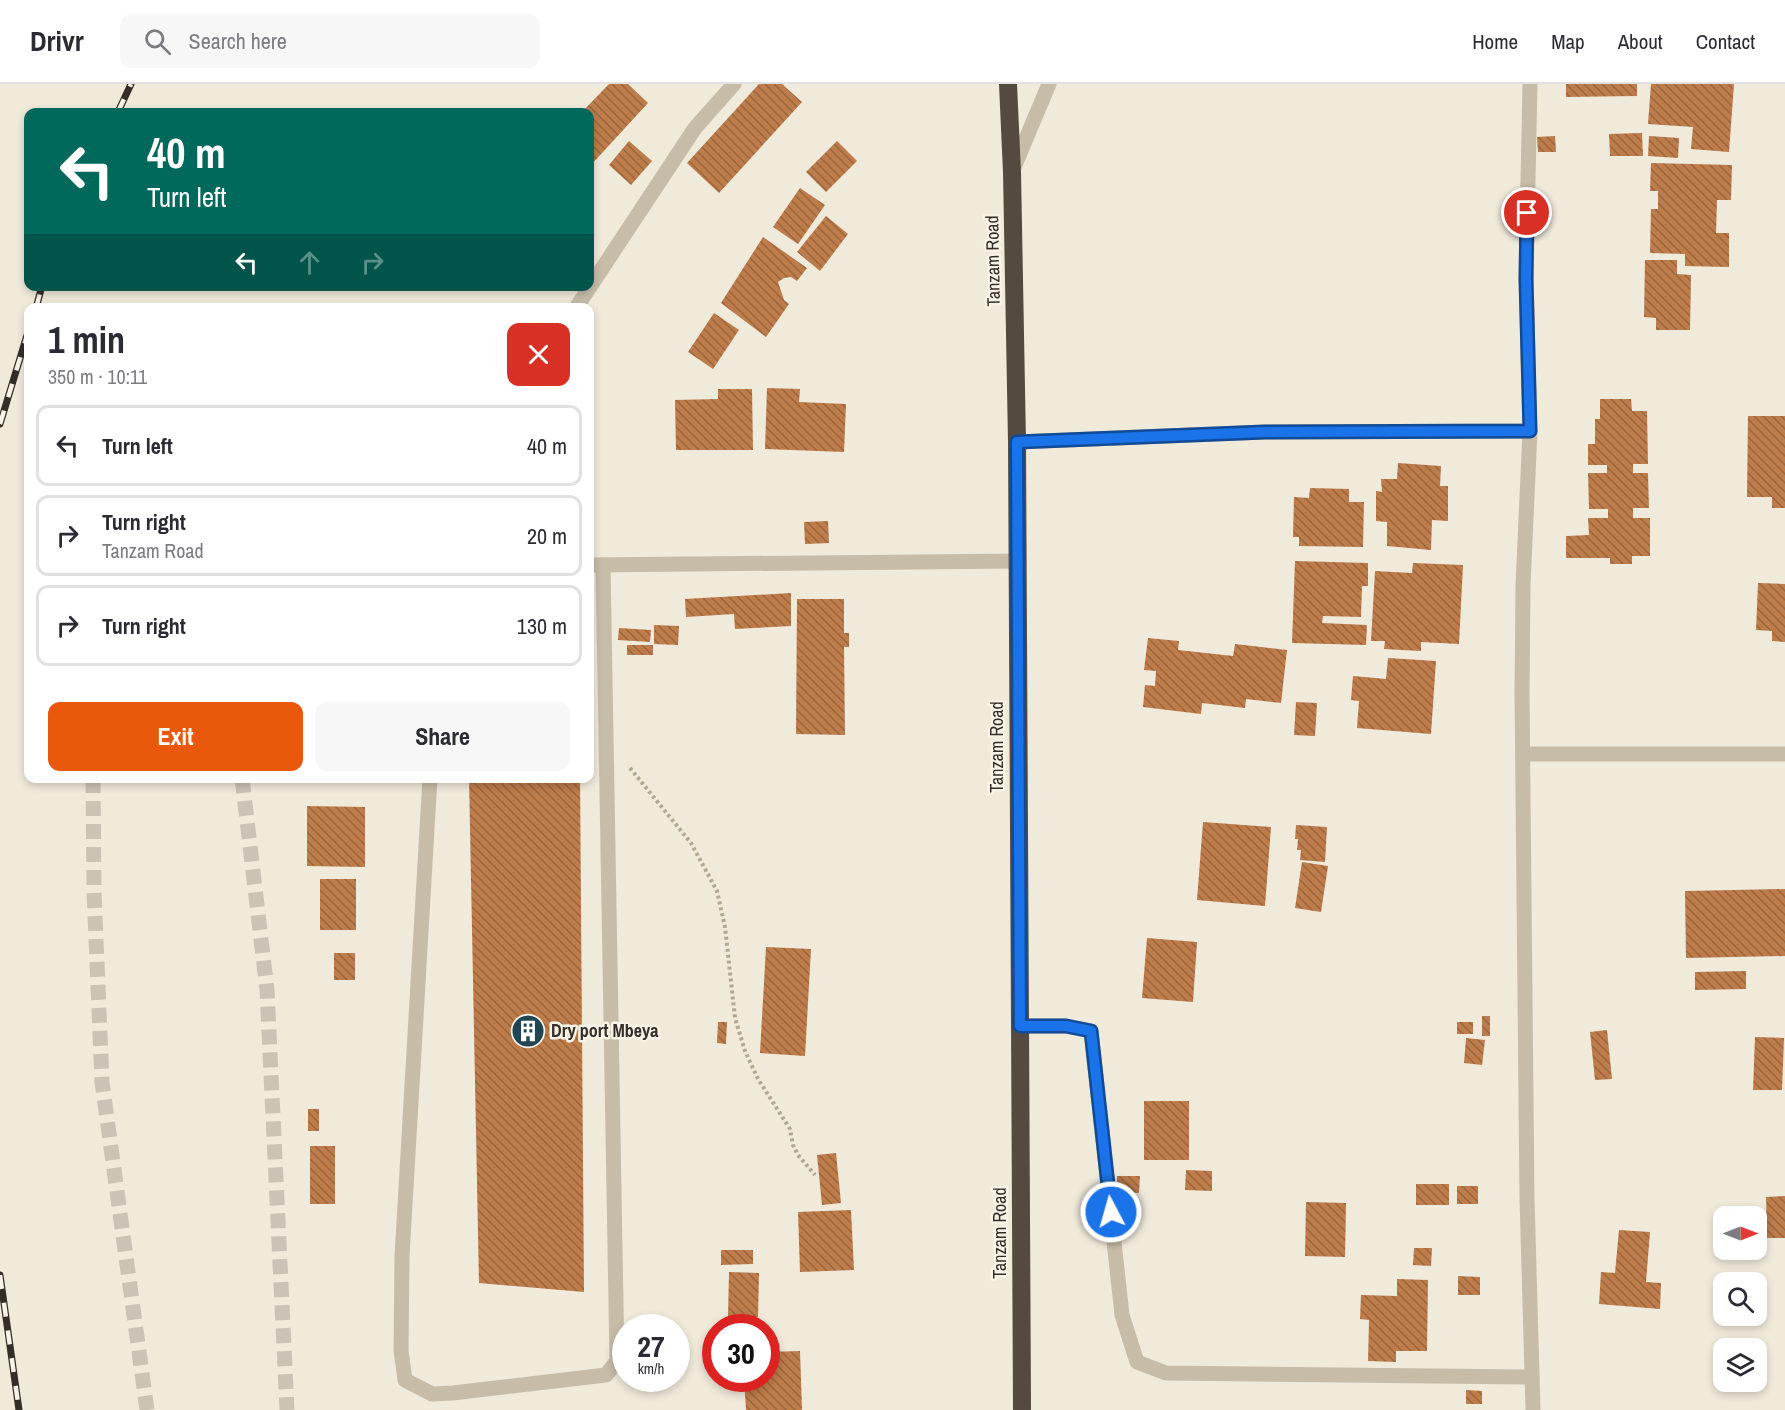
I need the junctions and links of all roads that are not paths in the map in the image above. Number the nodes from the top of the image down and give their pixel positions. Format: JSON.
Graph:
{"nodes":[{"id":1,"x":734,"y":84,"type":"edge"},
{"id":2,"x":1008,"y":84,"type":"edge"},
{"id":3,"x":1049,"y":84,"type":"edge"},
{"id":4,"x":1530,"y":84,"type":"edge"},
{"id":5,"x":1012,"y":172,"type":"junction"},
{"id":6,"x":594,"y":281,"type":"edge"},
{"id":7,"x":1530,"y":431,"type":"junction"},
{"id":8,"x":1017,"y":442,"type":"junction"},
{"id":9,"x":1017,"y":561,"type":"junction"},
{"id":10,"x":596,"y":565,"type":"edge"},
{"id":11,"x":1523,"y":754,"type":"junction"},
{"id":12,"x":1785,"y":754,"type":"edge"},
{"id":13,"x":430,"y":783,"type":"edge"},
{"id":14,"x":1020,"y":1026,"type":"junction"},
{"id":15,"x":1532,"y":1377,"type":"junction"},
{"id":16,"x":1022,"y":1410,"type":"edge"},
{"id":17,"x":1533,"y":1410,"type":"edge"}],
"edges":[{"from":1,"to":6,"type":"street"},
{"from":2,"to":5,"type":"highway","name":"Tanzam Road"},
{"from":3,"to":5,"type":"street"},
{"from":4,"to":7,"type":"street"},
{"from":5,"to":8,"type":"highway","name":"Tanzam Road"},
{"from":7,"to":8,"type":"street"},
{"from":7,"to":11,"type":"street"},
{"from":8,"to":9,"type":"highway","name":"Tanzam Road"},
{"from":9,"to":10,"type":"street"},
{"from":9,"to":14,"type":"highway","name":"Tanzam Road"},
{"from":10,"to":13,"type":"street"},
{"from":11,"to":12,"type":"street"},
{"from":11,"to":15,"type":"street"},
{"from":14,"to":15,"type":"street"},
{"from":14,"to":16,"type":"highway","name":"Tanzam Road"},
{"from":15,"to":17,"type":"street"}]}
